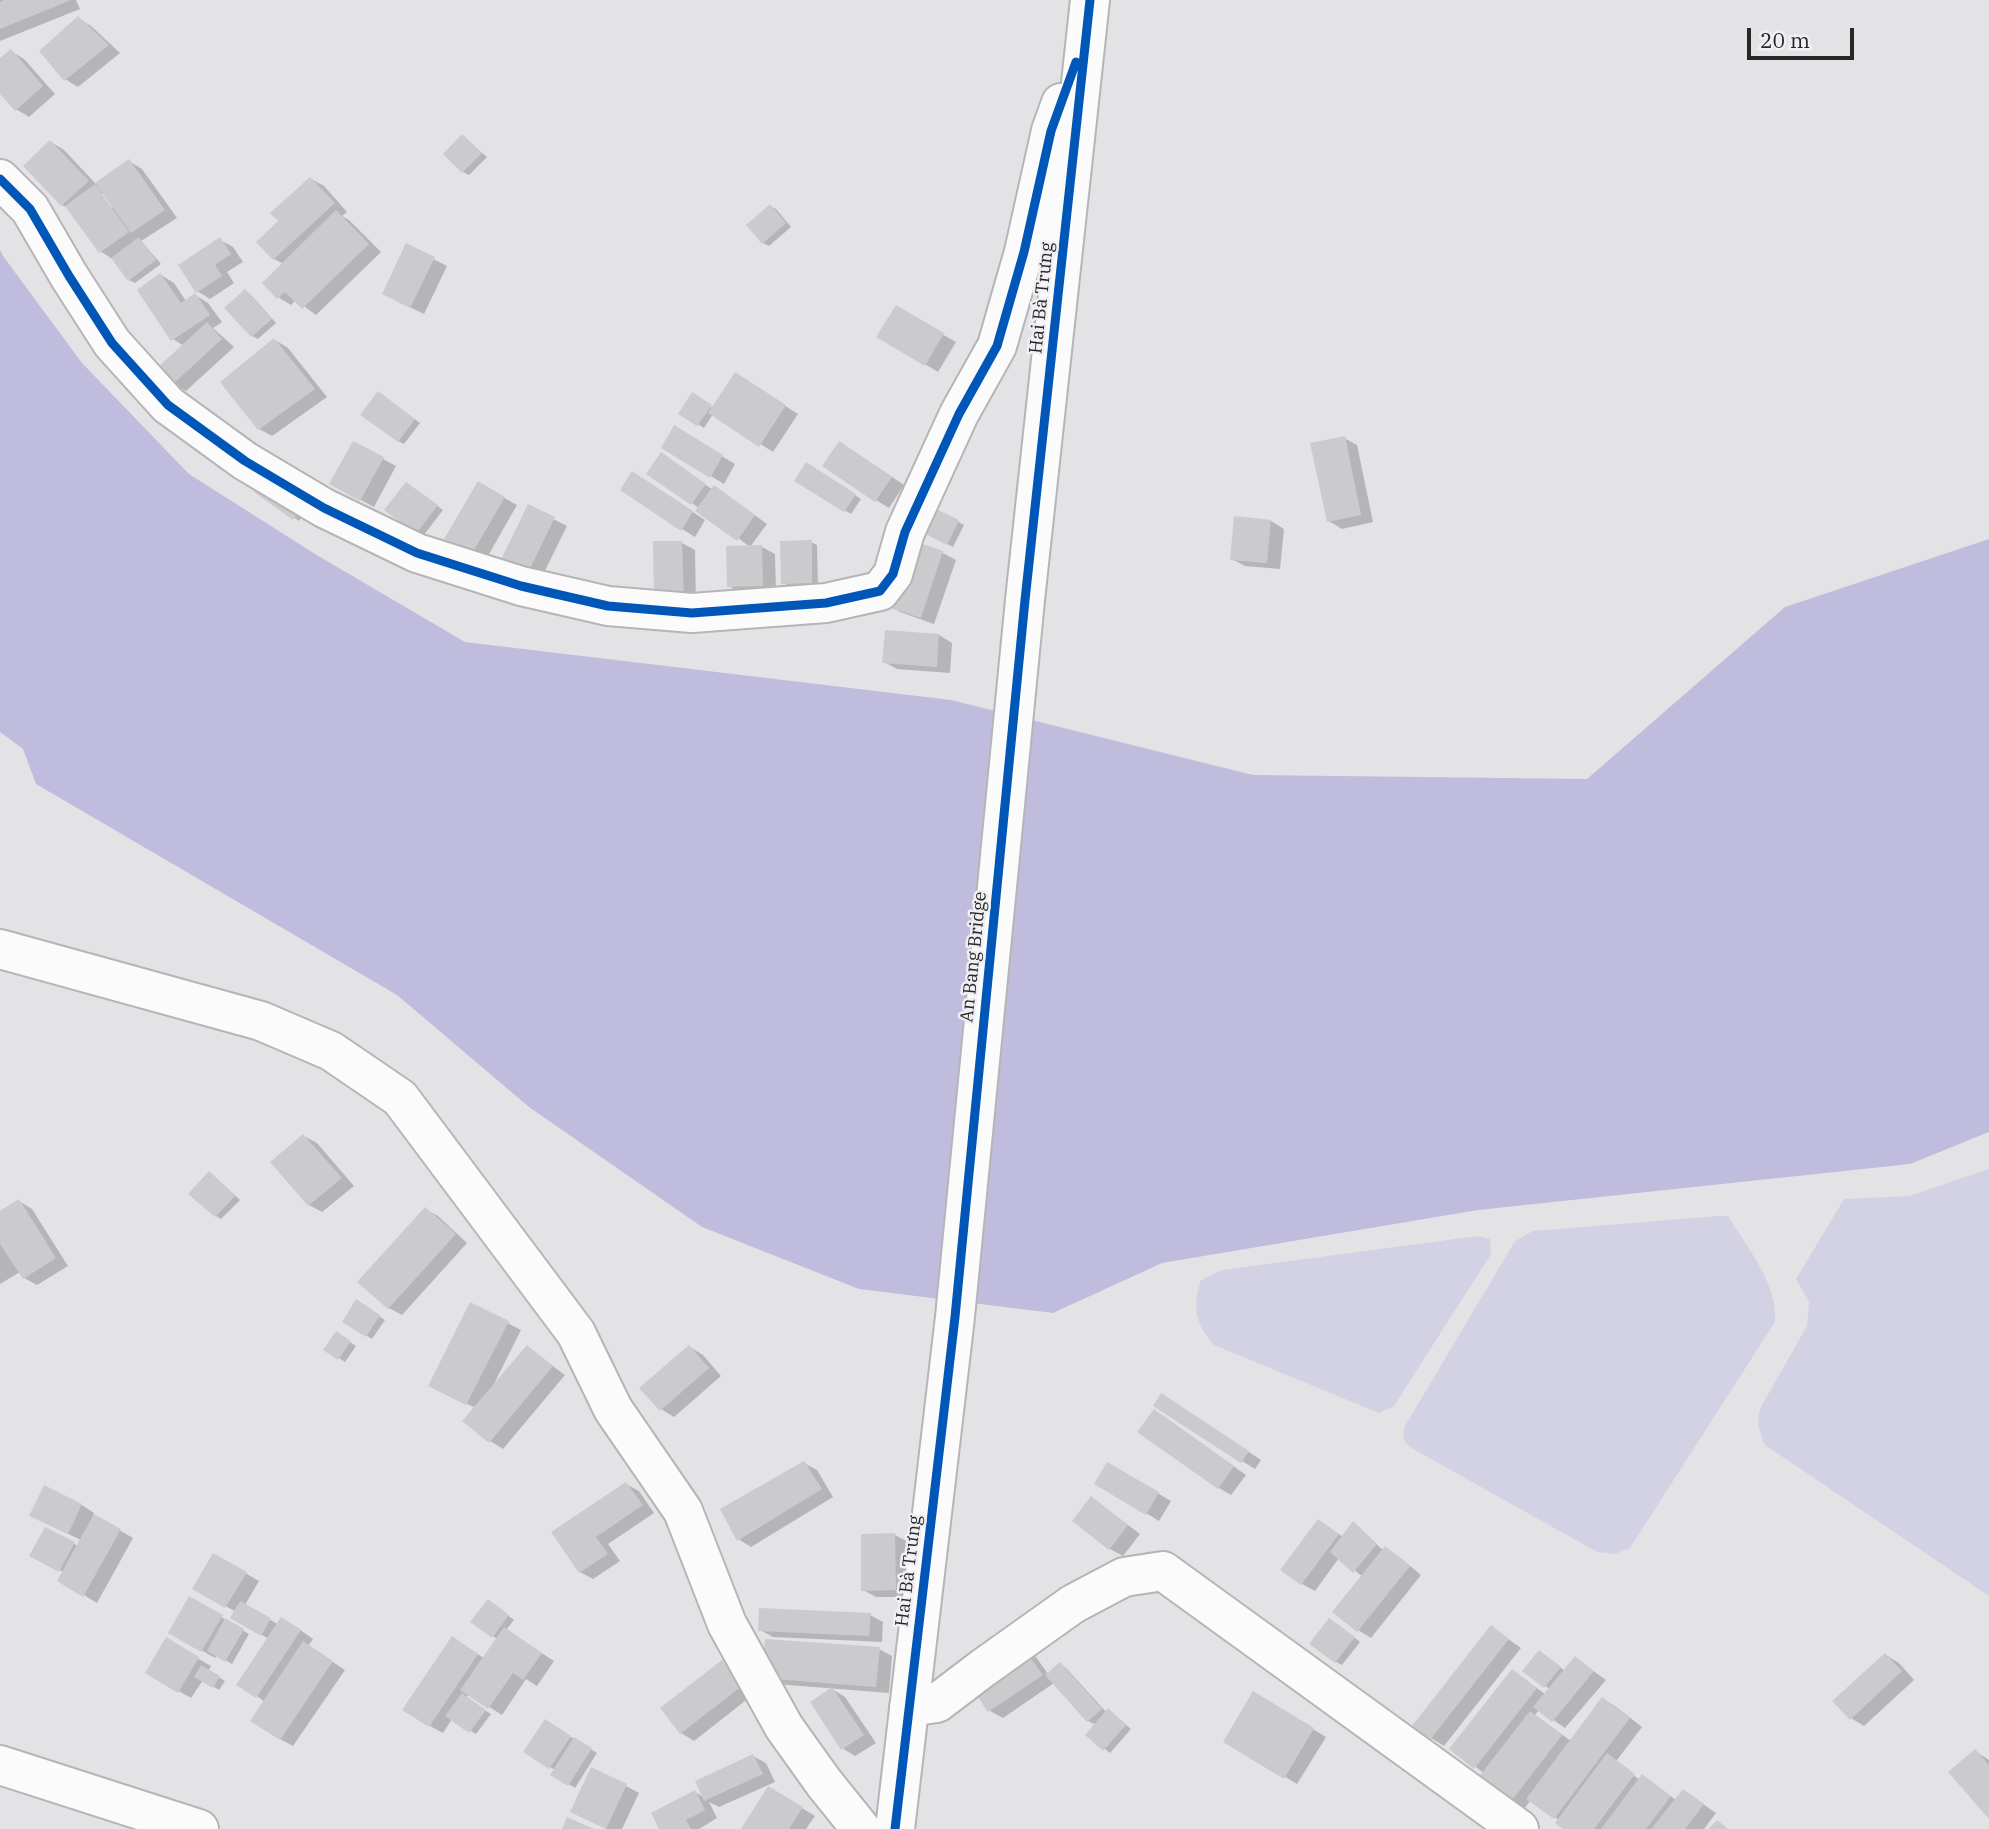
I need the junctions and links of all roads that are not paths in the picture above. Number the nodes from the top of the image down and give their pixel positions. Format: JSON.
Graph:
{"nodes":[{"id":1,"x":1088,"y":18,"type":"edge"},
{"id":2,"x":0,"y":179,"type":"edge"},
{"id":3,"x":1025,"y":600,"type":"joint"},
{"id":4,"x":0,"y":949,"type":"edge"},
{"id":5,"x":955,"y":1317,"type":"joint"},
{"id":6,"x":909,"y":1707,"type":"junction"},
{"id":7,"x":0,"y":1765,"type":"edge"},
{"id":8,"x":199,"y":1829,"type":"edge"},
{"id":9,"x":861,"y":1829,"type":"edge"},
{"id":10,"x":895,"y":1829,"type":"edge"},
{"id":11,"x":1519,"y":1829,"type":"edge"}],
"edges":[{"from":1,"to":2,"type":"street"},
{"from":1,"to":3,"type":"street","name":"Hai Bà Trưng"},
{"from":3,"to":5,"type":"street","name":"An Bang Bridge"},
{"from":4,"to":9,"type":"street"},
{"from":5,"to":6,"type":"street","name":"Hai Bà Trưng"},
{"from":6,"to":10,"type":"street","name":"Hai Bà Trưng"},
{"from":6,"to":11,"type":"street"},
{"from":7,"to":8,"type":"street"}]}
